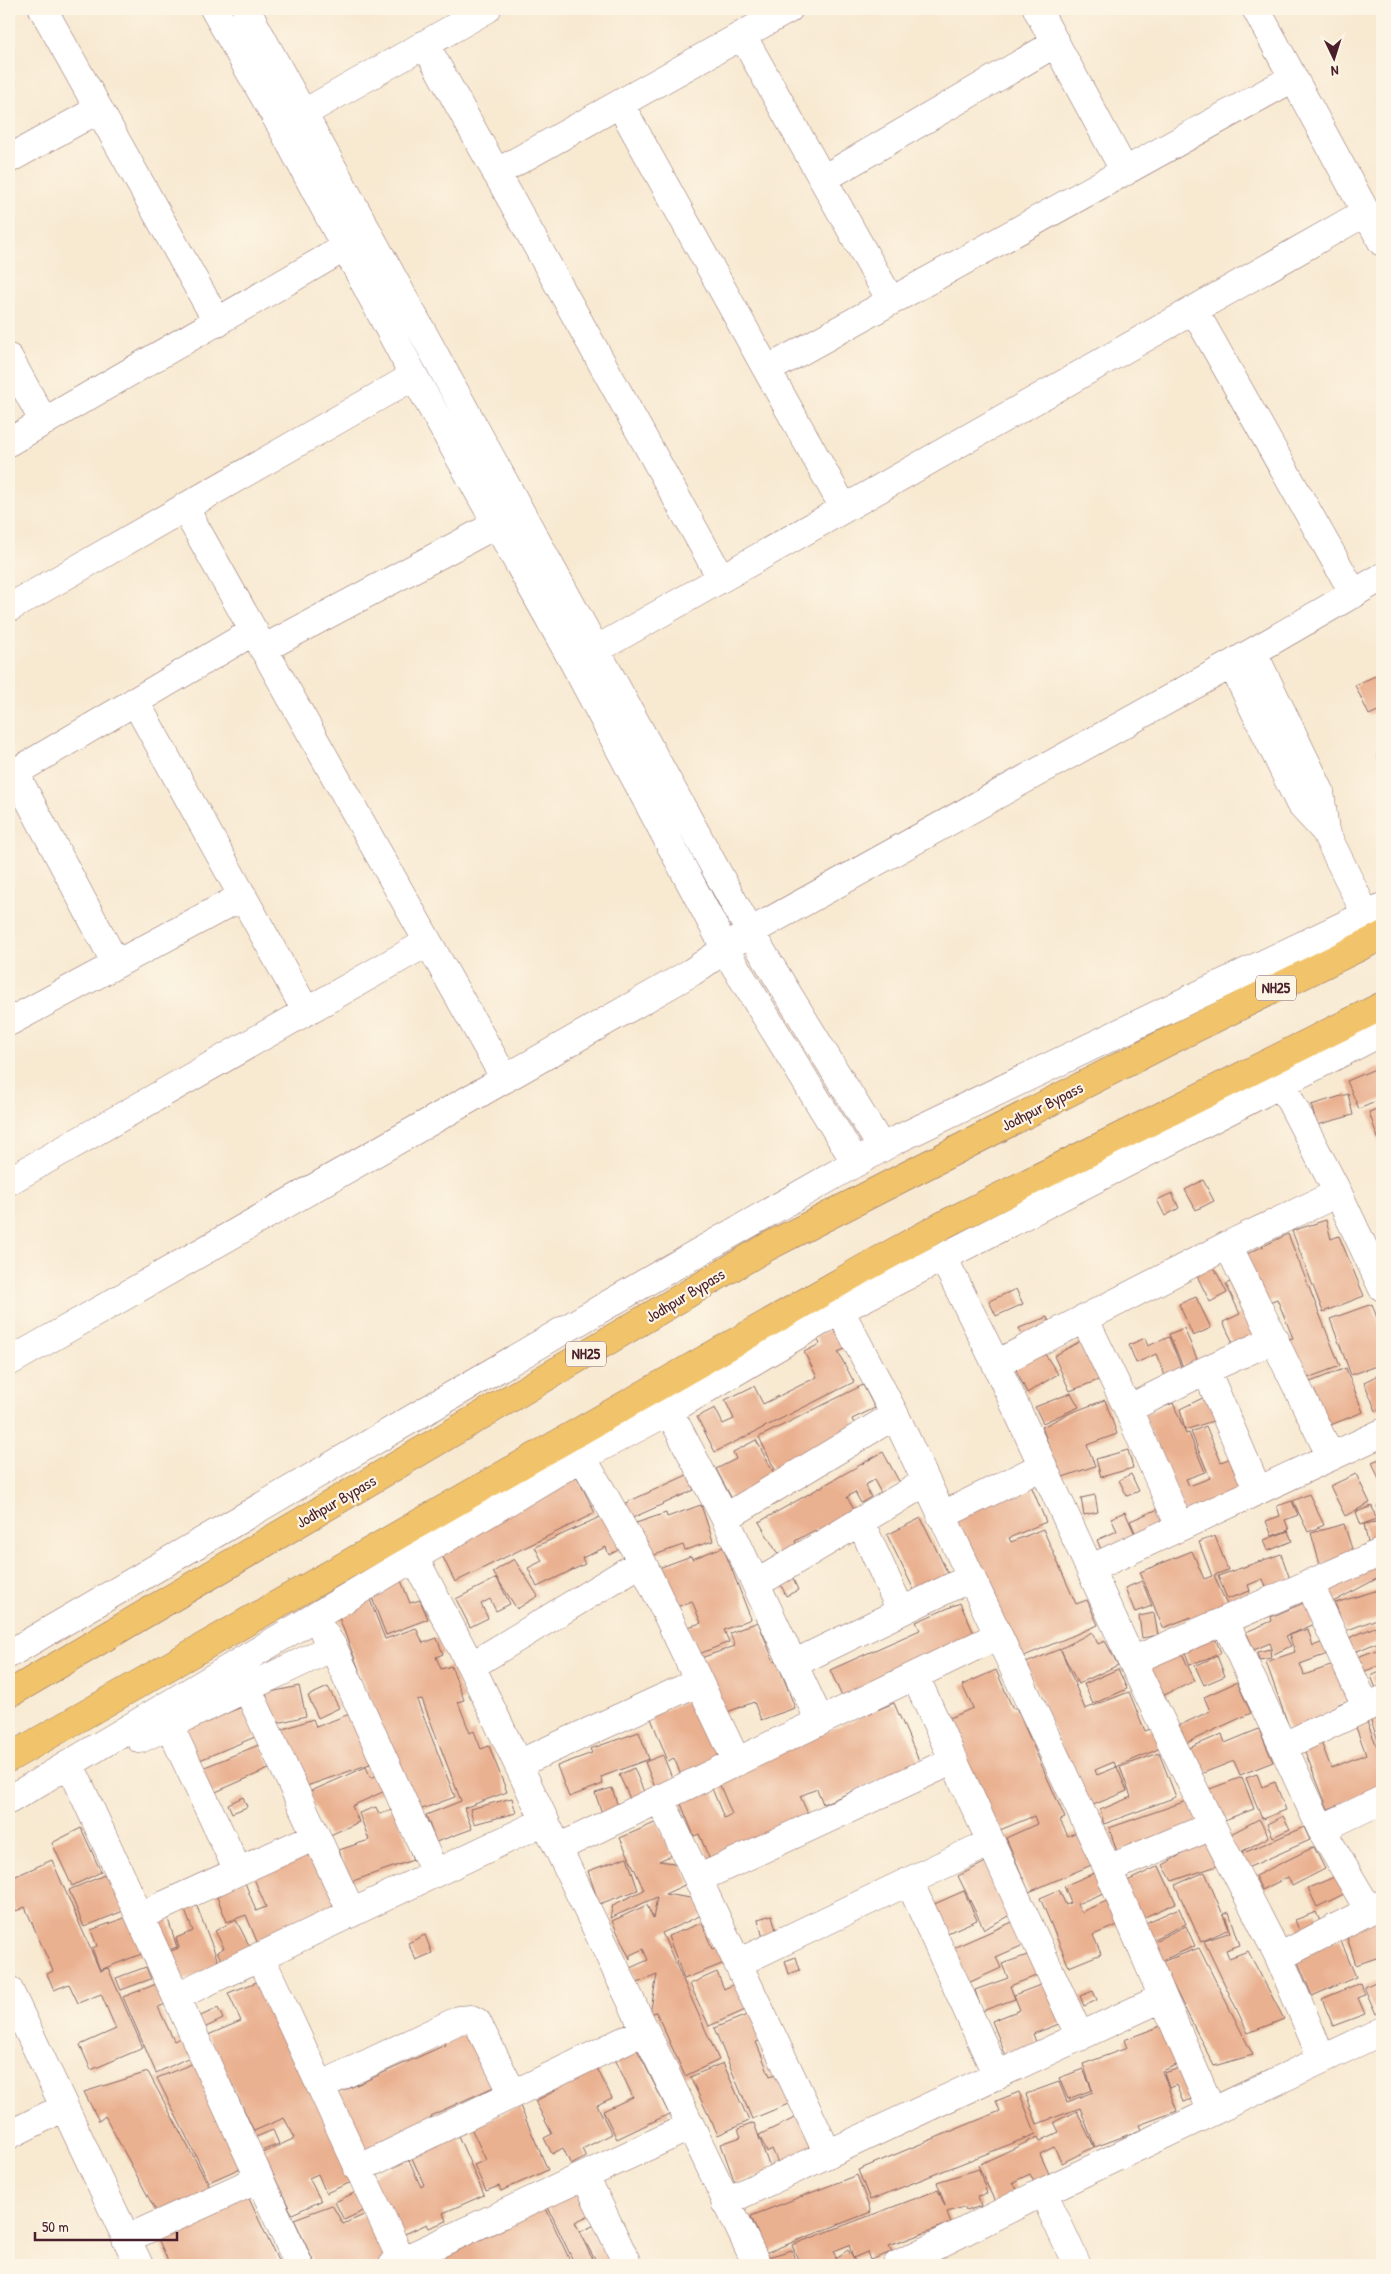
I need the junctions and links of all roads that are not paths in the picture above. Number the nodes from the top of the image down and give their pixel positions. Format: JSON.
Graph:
{"nodes":[{"id":1,"x":43,"y":9,"type":"edge"},
{"id":2,"x":214,"y":9,"type":"edge"},
{"id":3,"x":246,"y":9,"type":"edge"},
{"id":4,"x":487,"y":9,"type":"edge"},
{"id":5,"x":789,"y":9,"type":"edge"},
{"id":6,"x":1038,"y":9,"type":"edge"},
{"id":7,"x":1256,"y":9,"type":"edge"},
{"id":8,"x":742,"y":35,"type":"junction"},
{"id":9,"x":1056,"y":43,"type":"junction"},
{"id":10,"x":425,"y":44,"type":"junction"},
{"id":11,"x":1293,"y":78,"type":"junction"},
{"id":12,"x":620,"y":104,"type":"junction"},
{"id":13,"x":99,"y":109,"type":"junction"},
{"id":14,"x":304,"y":113,"type":"junction"},
{"id":15,"x":9,"y":160,"type":"edge"},
{"id":16,"x":1124,"y":172,"type":"junction"},
{"id":17,"x":496,"y":173,"type":"junction"},
{"id":18,"x":823,"y":179,"type":"junction"},
{"id":19,"x":1366,"y":212,"type":"junction"},
{"id":20,"x":1382,"y":242,"type":"edge"},
{"id":21,"x":346,"y":247,"type":"junction"},
{"id":22,"x":891,"y":301,"type":"junction"},
{"id":23,"x":1194,"y":310,"type":"junction"},
{"id":24,"x":218,"y":323,"type":"junction"},
{"id":25,"x":9,"y":358,"type":"edge"},
{"id":26,"x":767,"y":370,"type":"junction"},
{"id":27,"x":414,"y":376,"type":"junction"},
{"id":28,"x":44,"y":422,"type":"junction"},
{"id":29,"x":9,"y":442,"type":"edge"},
{"id":30,"x":184,"y":507,"type":"junction"},
{"id":31,"x":844,"y":508,"type":"junction"},
{"id":32,"x":497,"y":524,"type":"junction"},
{"id":33,"x":1382,"y":577,"type":"edge"},
{"id":34,"x":721,"y":578,"type":"junction"},
{"id":35,"x":1382,"y":593,"type":"edge"},
{"id":36,"x":1354,"y":594,"type":"junction"},
{"id":37,"x":9,"y":608,"type":"edge"},
{"id":38,"x":258,"y":640,"type":"junction"},
{"id":39,"x":584,"y":657,"type":"junction"},
{"id":40,"x":1246,"y":664,"type":"junction"},
{"id":41,"x":135,"y":701,"type":"junction"},
{"id":42,"x":12,"y":774,"type":"edge"},
{"id":43,"x":243,"y":896,"type":"junction"},
{"id":44,"x":1374,"y":911,"type":"edge"},
{"id":45,"x":1382,"y":936,"type":"edge"},
{"id":46,"x":755,"y":940,"type":"junction"},
{"id":47,"x":428,"y":942,"type":"junction"},
{"id":48,"x":729,"y":955,"type":"junction"},
{"id":49,"x":116,"y":964,"type":"junction"},
{"id":50,"x":1382,"y":1006,"type":"edge"},
{"id":51,"x":306,"y":1011,"type":"junction"},
{"id":52,"x":9,"y":1022,"type":"edge"},
{"id":53,"x":1382,"y":1032,"type":"edge"},
{"id":54,"x":505,"y":1079,"type":"junction"},
{"id":55,"x":1282,"y":1086,"type":"junction"},
{"id":56,"x":882,"y":1148,"type":"junction"},
{"id":57,"x":856,"y":1163,"type":"junction"},
{"id":58,"x":9,"y":1181,"type":"edge"},
{"id":59,"x":1338,"y":1193,"type":"junction"},
{"id":60,"x":1228,"y":1245,"type":"junction"},
{"id":61,"x":943,"y":1257,"type":"junction"},
{"id":62,"x":1382,"y":1287,"type":"edge"},
{"id":63,"x":840,"y":1310,"type":"junction"},
{"id":64,"x":1084,"y":1318,"type":"junction"},
{"id":65,"x":1276,"y":1339,"type":"junction"},
{"id":66,"x":9,"y":1362,"type":"edge"},
{"id":67,"x":996,"y":1364,"type":"junction"},
{"id":68,"x":1206,"y":1370,"type":"junction"},
{"id":69,"x":9,"y":1377,"type":"edge"},
{"id":70,"x":1128,"y":1409,"type":"junction"},
{"id":71,"x":669,"y":1410,"type":"junction"},
{"id":72,"x":895,"y":1415,"type":"junction"},
{"id":73,"x":1382,"y":1433,"type":"edge"},
{"id":74,"x":582,"y":1457,"type":"junction"},
{"id":75,"x":1331,"y":1457,"type":"junction"},
{"id":76,"x":1043,"y":1466,"type":"junction"},
{"id":77,"x":926,"y":1482,"type":"junction"},
{"id":78,"x":1258,"y":1491,"type":"junction"},
{"id":79,"x":942,"y":1516,"type":"junction"},
{"id":80,"x":725,"y":1518,"type":"junction"},
{"id":81,"x":860,"y":1521,"type":"junction"},
{"id":82,"x":1180,"y":1527,"type":"junction"},
{"id":83,"x":1382,"y":1552,"type":"edge"},
{"id":84,"x":414,"y":1557,"type":"junction"},
{"id":85,"x":642,"y":1562,"type":"junction"},
{"id":86,"x":1092,"y":1568,"type":"junction"},
{"id":87,"x":970,"y":1578,"type":"junction"},
{"id":88,"x":1309,"y":1583,"type":"junction"},
{"id":89,"x":756,"y":1584,"type":"junction"},
{"id":90,"x":901,"y":1611,"type":"junction"},
{"id":91,"x":314,"y":1616,"type":"junction"},
{"id":92,"x":1225,"y":1621,"type":"junction"},
{"id":93,"x":997,"y":1636,"type":"junction"},
{"id":94,"x":333,"y":1647,"type":"junction"},
{"id":95,"x":9,"y":1654,"type":"edge"},
{"id":96,"x":1132,"y":1661,"type":"junction"},
{"id":97,"x":793,"y":1664,"type":"junction"},
{"id":98,"x":471,"y":1666,"type":"junction"},
{"id":99,"x":915,"y":1676,"type":"junction"},
{"id":100,"x":698,"y":1682,"type":"junction"},
{"id":101,"x":247,"y":1688,"type":"junction"},
{"id":102,"x":9,"y":1694,"type":"edge"},
{"id":103,"x":1374,"y":1704,"type":"edge"},
{"id":104,"x":820,"y":1721,"type":"junction"},
{"id":105,"x":169,"y":1726,"type":"junction"},
{"id":106,"x":1284,"y":1746,"type":"junction"},
{"id":107,"x":9,"y":1758,"type":"edge"},
{"id":108,"x":954,"y":1760,"type":"junction"},
{"id":109,"x":737,"y":1762,"type":"junction"},
{"id":110,"x":518,"y":1764,"type":"junction"},
{"id":111,"x":73,"y":1771,"type":"junction"},
{"id":112,"x":660,"y":1799,"type":"junction"},
{"id":113,"x":9,"y":1800,"type":"edge"},
{"id":114,"x":1382,"y":1800,"type":"edge"},
{"id":115,"x":9,"y":1812,"type":"edge"},
{"id":116,"x":545,"y":1821,"type":"junction"},
{"id":117,"x":1212,"y":1826,"type":"junction"},
{"id":118,"x":1321,"y":1828,"type":"junction"},
{"id":119,"x":316,"y":1836,"type":"junction"},
{"id":120,"x":991,"y":1842,"type":"junction"},
{"id":121,"x":558,"y":1848,"type":"junction"},
{"id":122,"x":1108,"y":1869,"type":"junction"},
{"id":123,"x":238,"y":1871,"type":"junction"},
{"id":124,"x":435,"y":1873,"type":"junction"},
{"id":125,"x":698,"y":1879,"type":"junction"},
{"id":126,"x":909,"y":1881,"type":"junction"},
{"id":127,"x":1376,"y":1907,"type":"edge"},
{"id":128,"x":352,"y":1913,"type":"junction"},
{"id":129,"x":140,"y":1916,"type":"junction"},
{"id":130,"x":260,"y":1956,"type":"junction"},
{"id":131,"x":1279,"y":1957,"type":"junction"},
{"id":132,"x":738,"y":1963,"type":"junction"},
{"id":133,"x":9,"y":1990,"type":"edge"},
{"id":134,"x":177,"y":1996,"type":"junction"},
{"id":135,"x":1162,"y":1998,"type":"junction"},
{"id":136,"x":9,"y":2029,"type":"edge"},
{"id":137,"x":644,"y":2031,"type":"junction"},
{"id":138,"x":1382,"y":2031,"type":"edge"},
{"id":139,"x":1080,"y":2037,"type":"junction"},
{"id":140,"x":1322,"y":2059,"type":"junction"},
{"id":141,"x":997,"y":2076,"type":"junction"},
{"id":142,"x":320,"y":2086,"type":"junction"},
{"id":143,"x":513,"y":2094,"type":"junction"},
{"id":144,"x":1212,"y":2112,"type":"junction"},
{"id":145,"x":50,"y":2115,"type":"junction"},
{"id":146,"x":689,"y":2127,"type":"junction"},
{"id":147,"x":9,"y":2135,"type":"edge"},
{"id":148,"x":828,"y":2154,"type":"junction"},
{"id":149,"x":358,"y":2169,"type":"junction"},
{"id":150,"x":585,"y":2176,"type":"junction"},
{"id":151,"x":260,"y":2179,"type":"junction"},
{"id":152,"x":1043,"y":2192,"type":"junction"},
{"id":153,"x":725,"y":2202,"type":"junction"},
{"id":154,"x":126,"y":2238,"type":"junction"},
{"id":155,"x":397,"y":2263,"type":"edge"},
{"id":156,"x":621,"y":2263,"type":"edge"},
{"id":157,"x":120,"y":2265,"type":"edge"},
{"id":158,"x":139,"y":2265,"type":"edge"},
{"id":159,"x":299,"y":2265,"type":"edge"},
{"id":160,"x":757,"y":2265,"type":"edge"},
{"id":161,"x":897,"y":2265,"type":"edge"},
{"id":162,"x":1077,"y":2265,"type":"edge"}],
"edges":[{"from":1,"to":13,"type":"street"},
{"from":2,"to":21,"type":"street"},
{"from":3,"to":14,"type":"street"},
{"from":4,"to":10,"type":"street"},
{"from":5,"to":8,"type":"street"},
{"from":6,"to":9,"type":"street"},
{"from":7,"to":11,"type":"street"},
{"from":8,"to":12,"type":"street"},
{"from":8,"to":18,"type":"street"},
{"from":9,"to":16,"type":"street"},
{"from":9,"to":18,"type":"street"},
{"from":10,"to":14,"type":"street"},
{"from":10,"to":17,"type":"street"},
{"from":11,"to":16,"type":"street"},
{"from":11,"to":19,"type":"street"},
{"from":12,"to":17,"type":"street"},
{"from":12,"to":26,"type":"street"},
{"from":13,"to":15,"type":"street"},
{"from":13,"to":24,"type":"street"},
{"from":14,"to":39,"type":"street"},
{"from":16,"to":22,"type":"street"},
{"from":17,"to":34,"type":"street"},
{"from":18,"to":22,"type":"street"},
{"from":19,"to":20,"type":"street"},
{"from":19,"to":23,"type":"street"},
{"from":21,"to":24,"type":"street"},
{"from":21,"to":27,"type":"street"},
{"from":22,"to":26,"type":"street"},
{"from":23,"to":31,"type":"street"},
{"from":23,"to":36,"type":"street"},
{"from":24,"to":28,"type":"street"},
{"from":25,"to":28,"type":"street"},
{"from":26,"to":31,"type":"street"},
{"from":27,"to":30,"type":"street"},
{"from":27,"to":32,"type":"street"},
{"from":28,"to":29,"type":"street"},
{"from":30,"to":37,"type":"street"},
{"from":30,"to":38,"type":"street"},
{"from":31,"to":34,"type":"street"},
{"from":32,"to":38,"type":"street"},
{"from":32,"to":39,"type":"street"},
{"from":33,"to":36,"type":"street"},
{"from":34,"to":39,"type":"street"},
{"from":35,"to":40,"type":"street"},
{"from":36,"to":40,"type":"street"},
{"from":38,"to":41,"type":"street"},
{"from":38,"to":47,"type":"street"},
{"from":39,"to":46,"type":"street"},
{"from":39,"to":48,"type":"street"},
{"from":40,"to":44,"type":"street"},
{"from":40,"to":46,"type":"street"},
{"from":41,"to":42,"type":"street"},
{"from":41,"to":43,"type":"street"},
{"from":42,"to":49,"type":"street"},
{"from":43,"to":49,"type":"street"},
{"from":43,"to":51,"type":"street"},
{"from":44,"to":56,"type":"street"},
{"from":45,"to":102,"type":"highway","name":"Jodhpur Bypass","number":"NH25"},
{"from":46,"to":48,"type":"street"},
{"from":46,"to":56,"type":"street"},
{"from":47,"to":51,"type":"street"},
{"from":47,"to":54,"type":"street"},
{"from":48,"to":54,"type":"street"},
{"from":48,"to":57,"type":"street"},
{"from":48,"to":69,"type":"street"},
{"from":49,"to":52,"type":"street"},
{"from":50,"to":107,"type":"highway"},
{"from":51,"to":58,"type":"street"},
{"from":53,"to":55,"type":"street"},
{"from":54,"to":66,"type":"street"},
{"from":55,"to":59,"type":"street"},
{"from":55,"to":61,"type":"street"},
{"from":56,"to":57,"type":"street"},
{"from":57,"to":95,"type":"street"},
{"from":59,"to":60,"type":"street"},
{"from":59,"to":62,"type":"street"},
{"from":60,"to":64,"type":"street"},
{"from":60,"to":65,"type":"street"},
{"from":61,"to":63,"type":"street"},
{"from":61,"to":67,"type":"street"},
{"from":63,"to":71,"type":"street"},
{"from":63,"to":72,"type":"street"},
{"from":64,"to":67,"type":"street"},
{"from":64,"to":70,"type":"street"},
{"from":65,"to":68,"type":"street"},
{"from":65,"to":75,"type":"street"},
{"from":67,"to":76,"type":"street"},
{"from":68,"to":70,"type":"street"},
{"from":68,"to":78,"type":"street"},
{"from":70,"to":82,"type":"street"},
{"from":71,"to":74,"type":"street"},
{"from":71,"to":80,"type":"street"},
{"from":72,"to":77,"type":"street"},
{"from":72,"to":80,"type":"street"},
{"from":73,"to":75,"type":"street"},
{"from":74,"to":84,"type":"street"},
{"from":74,"to":85,"type":"street"},
{"from":75,"to":78,"type":"street"},
{"from":76,"to":79,"type":"street"},
{"from":76,"to":86,"type":"street"},
{"from":77,"to":79,"type":"street"},
{"from":77,"to":81,"type":"street"},
{"from":78,"to":82,"type":"street"},
{"from":79,"to":87,"type":"street"},
{"from":80,"to":89,"type":"street"},
{"from":81,"to":89,"type":"street"},
{"from":81,"to":90,"type":"street"},
{"from":82,"to":86,"type":"street"},
{"from":83,"to":88,"type":"street"},
{"from":84,"to":91,"type":"street"},
{"from":84,"to":98,"type":"street"},
{"from":85,"to":98,"type":"street"},
{"from":85,"to":100,"type":"street"},
{"from":86,"to":96,"type":"street"},
{"from":87,"to":90,"type":"street"},
{"from":87,"to":93,"type":"street"},
{"from":88,"to":92,"type":"street"},
{"from":88,"to":103,"type":"street"},
{"from":89,"to":97,"type":"street"},
{"from":90,"to":97,"type":"street"},
{"from":91,"to":94,"type":"street"},
{"from":91,"to":113,"type":"street"},
{"from":92,"to":96,"type":"street"},
{"from":92,"to":106,"type":"street"},
{"from":93,"to":99,"type":"street"},
{"from":93,"to":122,"type":"street"},
{"from":94,"to":101,"type":"street"},
{"from":94,"to":124,"type":"street"},
{"from":96,"to":117,"type":"street"},
{"from":97,"to":104,"type":"street"},
{"from":98,"to":110,"type":"street"},
{"from":99,"to":104,"type":"street"},
{"from":99,"to":108,"type":"street"},
{"from":100,"to":109,"type":"street"},
{"from":100,"to":110,"type":"street"},
{"from":101,"to":105,"type":"street"},
{"from":101,"to":119,"type":"street"},
{"from":103,"to":106,"type":"street"},
{"from":104,"to":109,"type":"street"},
{"from":105,"to":111,"type":"street"},
{"from":105,"to":123,"type":"street"},
{"from":106,"to":118,"type":"street"},
{"from":108,"to":120,"type":"street"},
{"from":108,"to":125,"type":"street"},
{"from":109,"to":112,"type":"street"},
{"from":110,"to":116,"type":"street"},
{"from":111,"to":115,"type":"street"},
{"from":111,"to":129,"type":"street"},
{"from":112,"to":121,"type":"street"},
{"from":112,"to":125,"type":"street"},
{"from":114,"to":118,"type":"street"},
{"from":116,"to":121,"type":"street"},
{"from":116,"to":124,"type":"street"},
{"from":117,"to":122,"type":"street"},
{"from":117,"to":131,"type":"street"},
{"from":118,"to":127,"type":"street"},
{"from":119,"to":123,"type":"street"},
{"from":119,"to":128,"type":"street"},
{"from":120,"to":126,"type":"street"},
{"from":120,"to":139,"type":"street"},
{"from":121,"to":137,"type":"street"},
{"from":122,"to":135,"type":"street"},
{"from":123,"to":129,"type":"street"},
{"from":124,"to":128,"type":"street"},
{"from":125,"to":132,"type":"street"},
{"from":126,"to":132,"type":"street"},
{"from":126,"to":141,"type":"street"},
{"from":127,"to":131,"type":"street"},
{"from":128,"to":130,"type":"street"},
{"from":129,"to":134,"type":"street"},
{"from":130,"to":134,"type":"street"},
{"from":130,"to":142,"type":"street"},
{"from":131,"to":140,"type":"street"},
{"from":132,"to":148,"type":"street"},
{"from":133,"to":154,"type":"street"},
{"from":134,"to":151,"type":"street"},
{"from":135,"to":139,"type":"street"},
{"from":135,"to":144,"type":"street"},
{"from":136,"to":145,"type":"street"},
{"from":137,"to":143,"type":"street"},
{"from":137,"to":146,"type":"street"},
{"from":138,"to":140,"type":"street"},
{"from":139,"to":141,"type":"street"},
{"from":140,"to":144,"type":"street"},
{"from":141,"to":148,"type":"street"},
{"from":142,"to":143,"type":"street"},
{"from":142,"to":149,"type":"street"},
{"from":143,"to":149,"type":"street"},
{"from":144,"to":152,"type":"street"},
{"from":145,"to":147,"type":"street"},
{"from":145,"to":157,"type":"street"},
{"from":146,"to":150,"type":"street"},
{"from":146,"to":153,"type":"street"},
{"from":148,"to":153,"type":"street"},
{"from":149,"to":155,"type":"street"},
{"from":150,"to":155,"type":"street"},
{"from":150,"to":156,"type":"street"},
{"from":151,"to":154,"type":"street"},
{"from":151,"to":159,"type":"street"},
{"from":152,"to":161,"type":"street"},
{"from":152,"to":162,"type":"street"},
{"from":153,"to":160,"type":"street"},
{"from":154,"to":158,"type":"street"}]}
